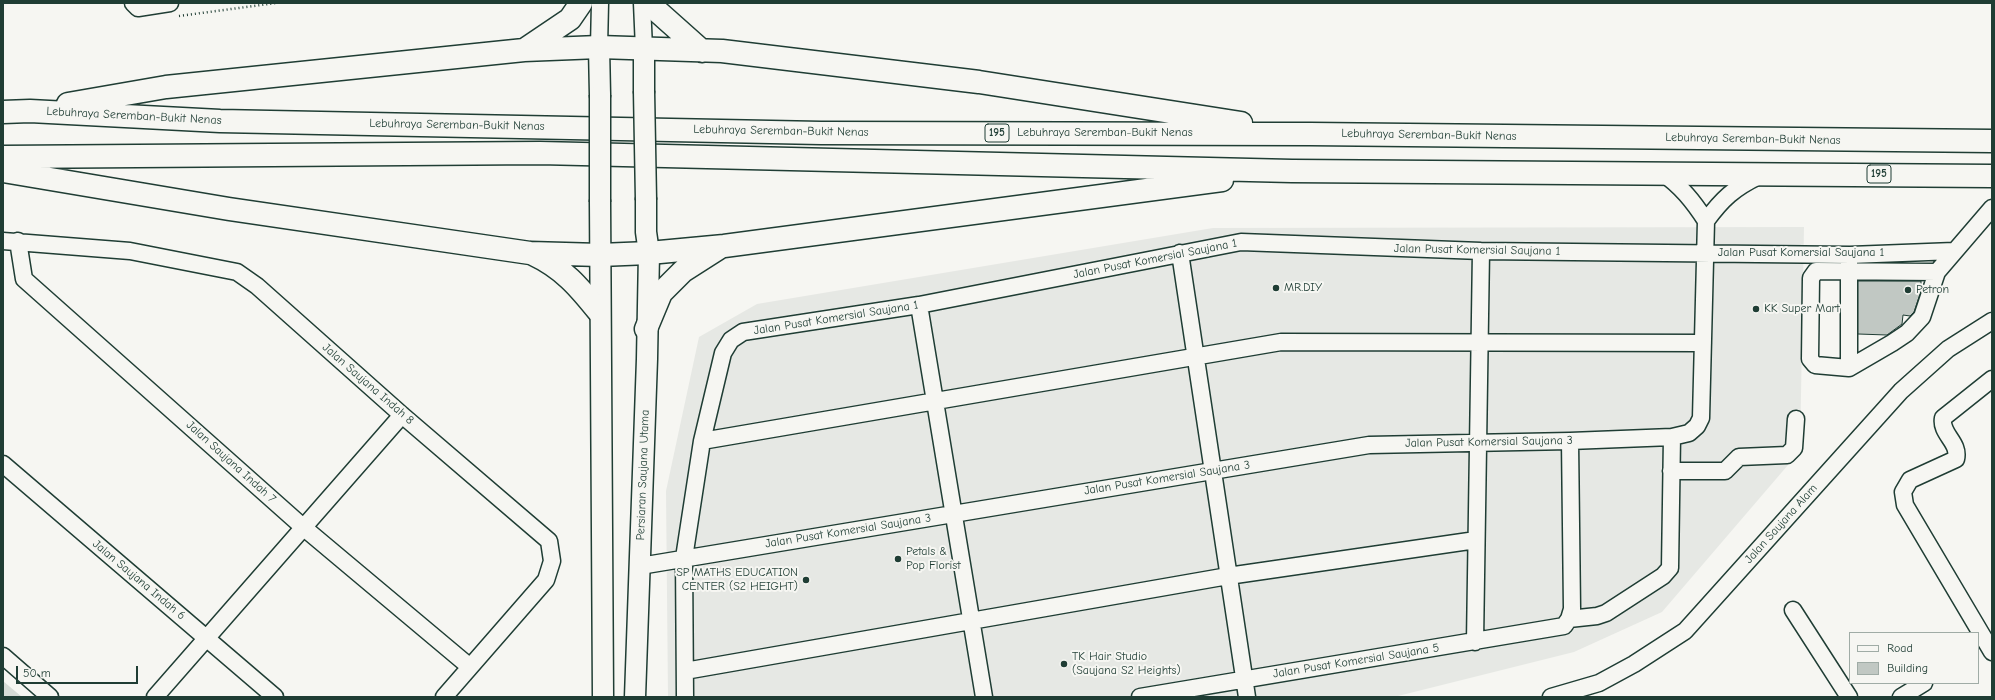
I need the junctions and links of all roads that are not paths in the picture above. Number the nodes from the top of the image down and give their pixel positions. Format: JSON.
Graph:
{"nodes":[{"id":1,"x":581,"y":3,"type":"edge"},
{"id":2,"x":600,"y":3,"type":"edge"},
{"id":3,"x":642,"y":3,"type":"edge"},
{"id":4,"x":651,"y":3,"type":"edge"},
{"id":5,"x":135,"y":5,"type":"edge"},
{"id":6,"x":174,"y":10,"type":"edge"},
{"id":7,"x":600,"y":47,"type":"junction"},
{"id":8,"x":644,"y":49,"type":"junction"},
{"id":9,"x":524,"y":50,"type":"junction"},
{"id":10,"x":702,"y":51,"type":"junction"},
{"id":11,"x":30,"y":110,"type":"junction"},
{"id":12,"x":3,"y":112,"type":"edge"},
{"id":13,"x":1310,"y":134,"type":"junction"},
{"id":14,"x":1992,"y":142,"type":"edge"},
{"id":15,"x":3,"y":157,"type":"edge"},
{"id":16,"x":3,"y":171,"type":"edge"},
{"id":17,"x":1292,"y":171,"type":"junction"},
{"id":18,"x":1661,"y":172,"type":"junction"},
{"id":19,"x":1766,"y":173,"type":"junction"},
{"id":20,"x":1992,"y":176,"type":"edge"},
{"id":21,"x":1992,"y":208,"type":"edge"},
{"id":22,"x":1706,"y":221,"type":"junction"},
{"id":23,"x":10,"y":241,"type":"edge"},
{"id":24,"x":724,"y":246,"type":"junction"},
{"id":25,"x":1954,"y":251,"type":"junction"},
{"id":26,"x":1481,"y":252,"type":"junction"},
{"id":27,"x":1706,"y":252,"type":"junction"},
{"id":28,"x":530,"y":253,"type":"junction"},
{"id":29,"x":649,"y":253,"type":"junction"},
{"id":30,"x":1180,"y":253,"type":"junction"},
{"id":31,"x":600,"y":255,"type":"junction"},
{"id":32,"x":1849,"y":262,"type":"junction"},
{"id":33,"x":1937,"y":272,"type":"junction"},
{"id":34,"x":919,"y":305,"type":"junction"},
{"id":35,"x":599,"y":312,"type":"junction"},
{"id":36,"x":1992,"y":321,"type":"edge"},
{"id":37,"x":646,"y":329,"type":"junction"},
{"id":38,"x":1479,"y":342,"type":"junction"},
{"id":39,"x":1703,"y":343,"type":"junction"},
{"id":40,"x":1196,"y":357,"type":"junction"},
{"id":41,"x":1849,"y":368,"type":"junction"},
{"id":42,"x":1992,"y":379,"type":"edge"},
{"id":43,"x":935,"y":401,"type":"junction"},
{"id":44,"x":402,"y":414,"type":"junction"},
{"id":45,"x":1796,"y":419,"type":"dead end"},
{"id":46,"x":1672,"y":437,"type":"junction"},
{"id":47,"x":702,"y":441,"type":"junction"},
{"id":48,"x":1570,"y":441,"type":"junction"},
{"id":49,"x":1478,"y":442,"type":"junction"},
{"id":50,"x":3,"y":464,"type":"edge"},
{"id":51,"x":1212,"y":470,"type":"junction"},
{"id":52,"x":1671,"y":471,"type":"junction"},
{"id":53,"x":954,"y":514,"type":"junction"},
{"id":54,"x":303,"y":527,"type":"junction"},
{"id":55,"x":1476,"y":540,"type":"junction"},
{"id":56,"x":684,"y":558,"type":"junction"},
{"id":57,"x":640,"y":566,"type":"junction"},
{"id":58,"x":1228,"y":576,"type":"junction"},
{"id":59,"x":1793,"y":610,"type":"dead end"},
{"id":60,"x":1569,"y":619,"type":"junction"},
{"id":61,"x":972,"y":622,"type":"junction"},
{"id":62,"x":1978,"y":632,"type":"edge"},
{"id":63,"x":1979,"y":633,"type":"edge"},
{"id":64,"x":207,"y":638,"type":"junction"},
{"id":65,"x":1475,"y":642,"type":"junction"},
{"id":66,"x":1987,"y":647,"type":"edge"},
{"id":67,"x":3,"y":656,"type":"edge"},
{"id":68,"x":470,"y":667,"type":"junction"},
{"id":69,"x":685,"y":670,"type":"junction"},
{"id":70,"x":1243,"y":679,"type":"junction"},
{"id":71,"x":1922,"y":684,"type":"edge"},
{"id":72,"x":50,"y":697,"type":"edge"},
{"id":73,"x":155,"y":697,"type":"edge"},
{"id":74,"x":275,"y":697,"type":"edge"},
{"id":75,"x":444,"y":697,"type":"edge"},
{"id":76,"x":603,"y":697,"type":"edge"},
{"id":77,"x":635,"y":697,"type":"edge"},
{"id":78,"x":685,"y":697,"type":"edge"},
{"id":79,"x":984,"y":697,"type":"edge"},
{"id":80,"x":1140,"y":697,"type":"edge"},
{"id":81,"x":1247,"y":697,"type":"edge"},
{"id":82,"x":1551,"y":697,"type":"edge"},
{"id":83,"x":1848,"y":697,"type":"edge"},
{"id":84,"x":1901,"y":697,"type":"edge"}],
"edges":[{"from":1,"to":9,"type":"highway"},
{"from":2,"to":7,"type":"street"},
{"from":3,"to":8,"type":"street"},
{"from":4,"to":10,"type":"highway"},
{"from":5,"to":6,"type":"street"},
{"from":7,"to":8,"type":"highway"},
{"from":7,"to":9,"type":"highway"},
{"from":7,"to":31,"type":"main road","bridge":true},
{"from":8,"to":10,"type":"highway"},
{"from":8,"to":29,"type":"main road","name":"Persiaran Saujana Utama","bridge":true},
{"from":9,"to":11,"type":"highway"},
{"from":10,"to":13,"type":"highway"},
{"from":11,"to":12,"type":"highway","name":"Lebuhraya Seremban-Bukit Nenas","number":"195"},
{"from":11,"to":13,"type":"highway","name":"Lebuhraya Seremban-Bukit Nenas","number":"195"},
{"from":13,"to":14,"type":"highway","name":"Lebuhraya Seremban-Bukit Nenas","number":"195"},
{"from":15,"to":17,"type":"highway","number":"195"},
{"from":16,"to":28,"type":"highway"},
{"from":17,"to":18,"type":"highway","number":"195"},
{"from":17,"to":24,"type":"highway"},
{"from":18,"to":19,"type":"highway","number":"195"},
{"from":18,"to":22,"type":"street"},
{"from":19,"to":20,"type":"highway","number":"195"},
{"from":19,"to":22,"type":"street"},
{"from":21,"to":25,"type":"street"},
{"from":22,"to":27,"type":"street"},
{"from":23,"to":44,"type":"street","name":"Jalan Saujana Indah 8"},
{"from":23,"to":54,"type":"street","name":"Jalan Saujana Indah 7"},
{"from":24,"to":29,"type":"highway"},
{"from":24,"to":37,"type":"highway"},
{"from":25,"to":32,"type":"street","name":"Jalan Pusat Komersial Saujana 1"},
{"from":25,"to":33,"type":"street"},
{"from":26,"to":27,"type":"street","name":"Jalan Pusat Komersial Saujana 1"},
{"from":26,"to":30,"type":"street","name":"Jalan Pusat Komersial Saujana 1"},
{"from":26,"to":38,"type":"street"},
{"from":27,"to":32,"type":"street","name":"Jalan Pusat Komersial Saujana 1"},
{"from":27,"to":39,"type":"street"},
{"from":28,"to":31,"type":"highway"},
{"from":28,"to":35,"type":"highway"},
{"from":29,"to":31,"type":"highway"},
{"from":29,"to":37,"type":"main road","name":"Persiaran Saujana Utama"},
{"from":30,"to":34,"type":"street","name":"Jalan Pusat Komersial Saujana 1"},
{"from":30,"to":40,"type":"street"},
{"from":31,"to":35,"type":"main road"},
{"from":32,"to":33,"type":"street"},
{"from":32,"to":41,"type":"street"},
{"from":32,"to":41,"type":"street"},
{"from":33,"to":41,"type":"street"},
{"from":34,"to":43,"type":"street"},
{"from":34,"to":47,"type":"street","name":"Jalan Pusat Komersial Saujana 1"},
{"from":35,"to":76,"type":"main road"},
{"from":36,"to":82,"type":"street","name":"Jalan Saujana Alam"},
{"from":37,"to":57,"type":"main road","name":"Persiaran Saujana Utama"},
{"from":38,"to":39,"type":"street"},
{"from":38,"to":40,"type":"street"},
{"from":38,"to":49,"type":"street"},
{"from":39,"to":46,"type":"street","name":"Jalan Pusat Komersial Saujana 3"},
{"from":40,"to":43,"type":"street"},
{"from":40,"to":51,"type":"street"},
{"from":42,"to":62,"type":"street"},
{"from":43,"to":47,"type":"street"},
{"from":43,"to":53,"type":"street"},
{"from":44,"to":54,"type":"street"},
{"from":44,"to":68,"type":"street","name":"Jalan Saujana Indah 8"},
{"from":45,"to":52,"type":"street"},
{"from":46,"to":48,"type":"street","name":"Jalan Pusat Komersial Saujana 3"},
{"from":46,"to":52,"type":"street"},
{"from":47,"to":56,"type":"street","name":"Jalan Pusat Komersial Saujana 1"},
{"from":48,"to":49,"type":"street","name":"Jalan Pusat Komersial Saujana 3"},
{"from":48,"to":60,"type":"street"},
{"from":49,"to":51,"type":"street","name":"Jalan Pusat Komersial Saujana 3"},
{"from":49,"to":55,"type":"street"},
{"from":50,"to":64,"type":"street","name":"Jalan Saujana Indah 6"},
{"from":51,"to":53,"type":"street","name":"Jalan Pusat Komersial Saujana 3"},
{"from":51,"to":58,"type":"street"},
{"from":52,"to":60,"type":"street"},
{"from":53,"to":56,"type":"street","name":"Jalan Pusat Komersial Saujana 3"},
{"from":53,"to":61,"type":"street"},
{"from":54,"to":64,"type":"street"},
{"from":54,"to":68,"type":"street","name":"Jalan Saujana Indah 7"},
{"from":55,"to":58,"type":"street"},
{"from":55,"to":65,"type":"street"},
{"from":56,"to":57,"type":"street","name":"Jalan Pusat Komersial Saujana 3"},
{"from":56,"to":69,"type":"street"},
{"from":57,"to":77,"type":"main road","name":"Persiaran Saujana Utama"},
{"from":58,"to":61,"type":"street"},
{"from":58,"to":70,"type":"street"},
{"from":59,"to":83,"type":"street"},
{"from":60,"to":65,"type":"street","name":"Jalan Pusat Komersial Saujana 5"},
{"from":61,"to":69,"type":"street"},
{"from":61,"to":79,"type":"street"},
{"from":63,"to":66,"type":"street"},
{"from":64,"to":73,"type":"street"},
{"from":64,"to":74,"type":"street","name":"Jalan Saujana Indah 6"},
{"from":65,"to":70,"type":"street","name":"Jalan Pusat Komersial Saujana 5"},
{"from":67,"to":72,"type":"street"},
{"from":68,"to":75,"type":"street"},
{"from":69,"to":78,"type":"street"},
{"from":70,"to":80,"type":"street","name":"Jalan Pusat Komersial Saujana 5"},
{"from":70,"to":81,"type":"street"},
{"from":71,"to":84,"type":"street"}]}
